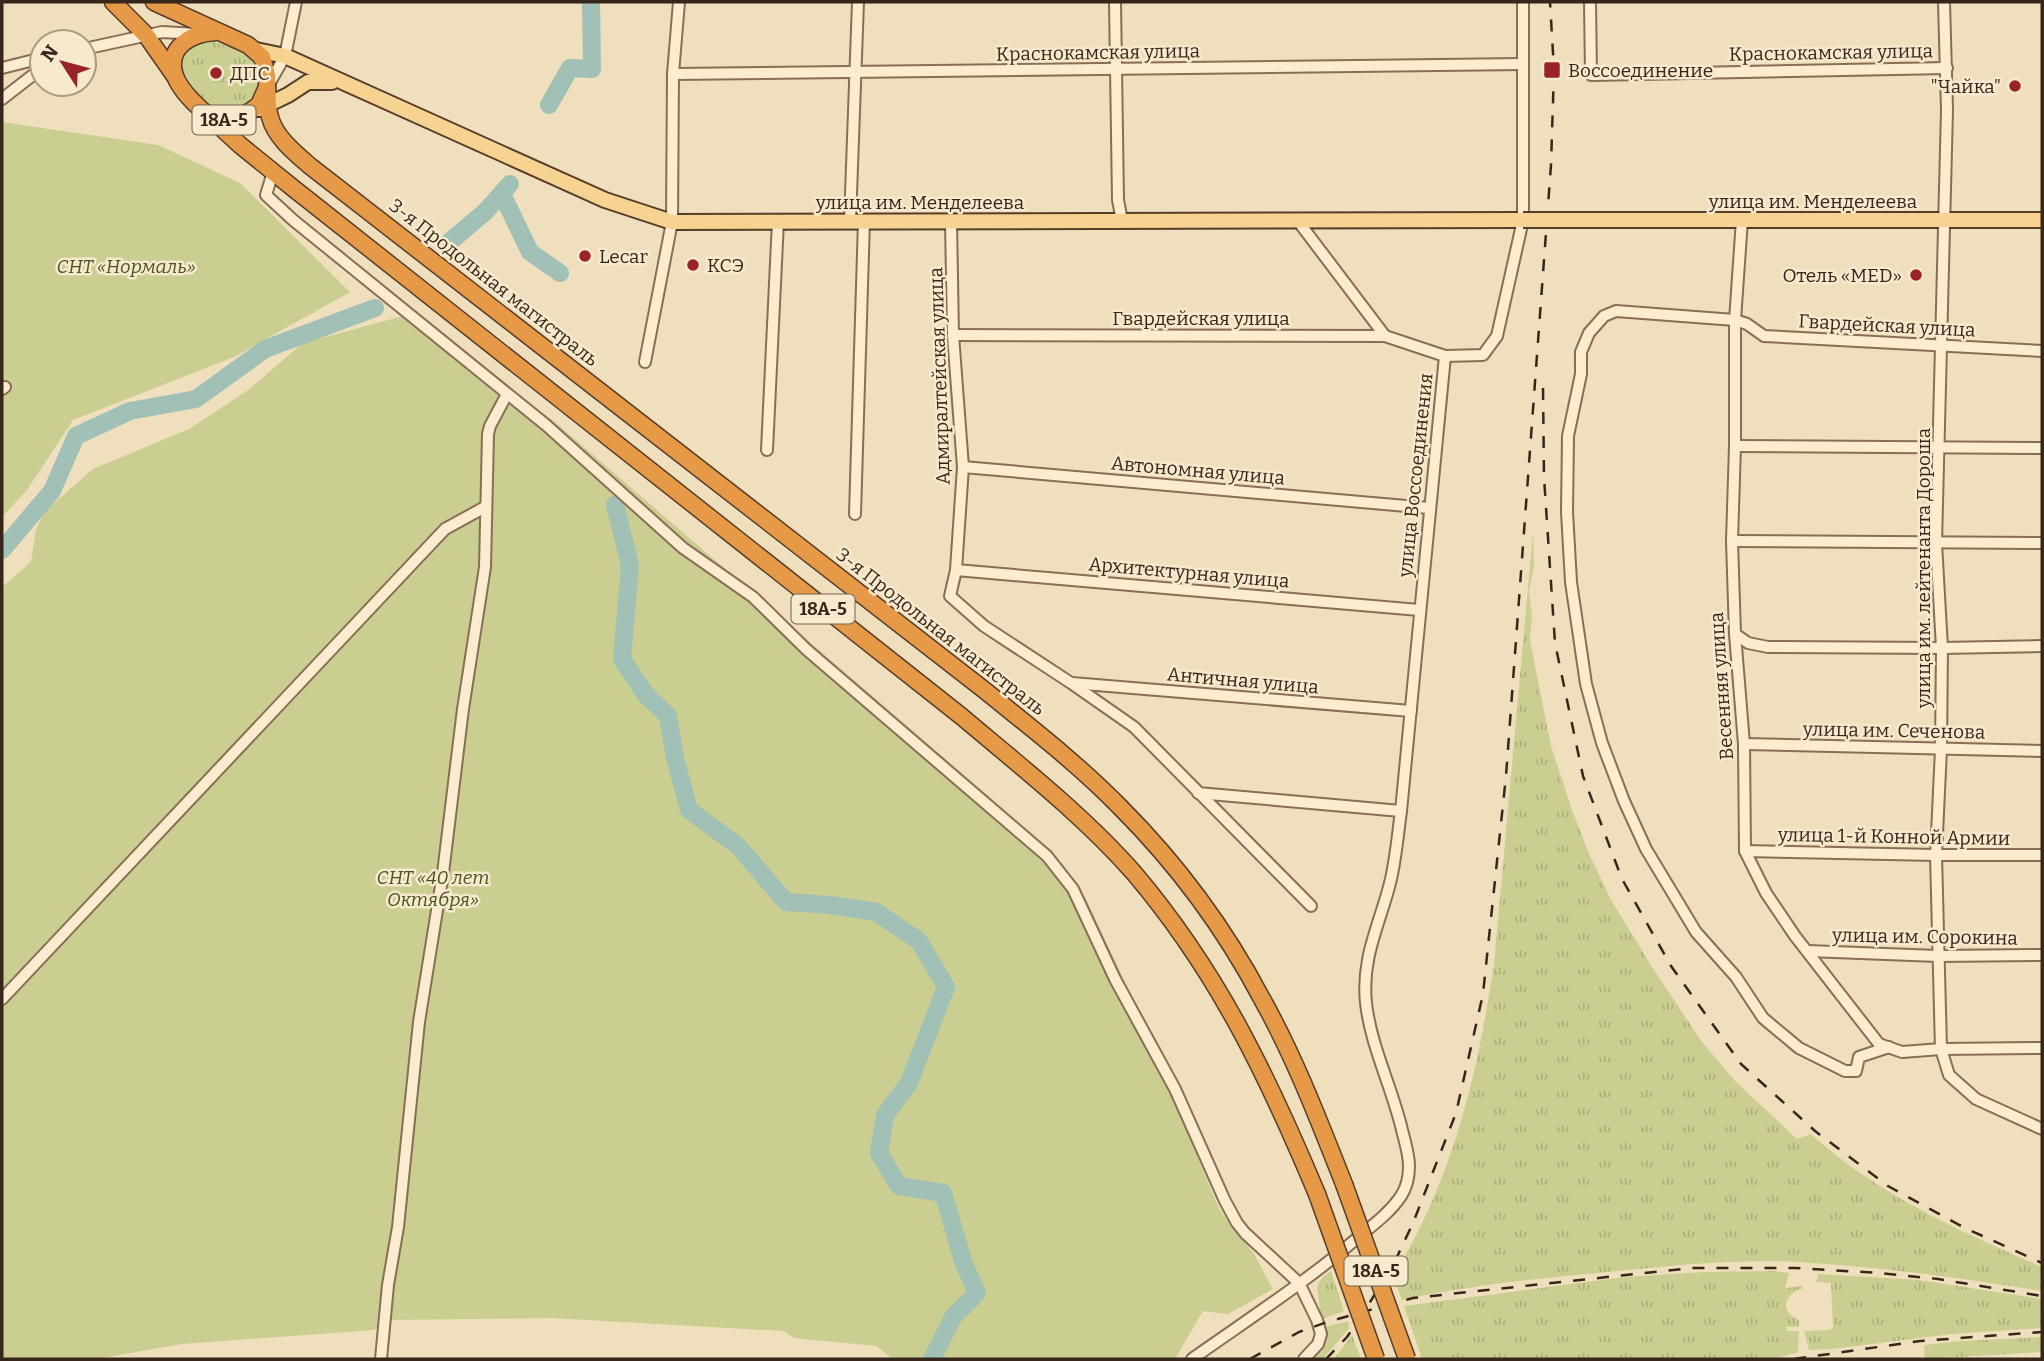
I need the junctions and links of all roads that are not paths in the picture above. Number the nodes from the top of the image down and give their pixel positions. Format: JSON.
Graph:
{"nodes":[{"id":1,"x":113,"y":2,"type":"edge"},
{"id":2,"x":154,"y":2,"type":"edge"},
{"id":3,"x":296,"y":2,"type":"edge"},
{"id":4,"x":679,"y":2,"type":"edge"},
{"id":5,"x":858,"y":2,"type":"edge"},
{"id":6,"x":1115,"y":2,"type":"edge"},
{"id":7,"x":1523,"y":2,"type":"edge"},
{"id":8,"x":1590,"y":2,"type":"edge"},
{"id":9,"x":1944,"y":2,"type":"edge"},
{"id":10,"x":216,"y":32,"type":"junction"},
{"id":11,"x":197,"y":34,"type":"junction"},
{"id":12,"x":146,"y":35,"type":"junction"},
{"id":13,"x":98,"y":46,"type":"edge"},
{"id":14,"x":256,"y":50,"type":"junction"},
{"id":15,"x":285,"y":56,"type":"junction"},
{"id":16,"x":28,"y":62,"type":"edge"},
{"id":17,"x":1523,"y":64,"type":"junction"},
{"id":18,"x":2,"y":68,"type":"edge"},
{"id":19,"x":1947,"y":68,"type":"junction"},
{"id":20,"x":1115,"y":69,"type":"junction"},
{"id":21,"x":854,"y":72,"type":"junction"},
{"id":22,"x":673,"y":74,"type":"junction"},
{"id":23,"x":175,"y":75,"type":"junction"},
{"id":24,"x":28,"y":79,"type":"edge"},
{"id":25,"x":344,"y":83,"type":"junction"},
{"id":26,"x":267,"y":87,"type":"junction"},
{"id":27,"x":2,"y":99,"type":"edge"},
{"id":28,"x":269,"y":105,"type":"junction"},
{"id":29,"x":251,"y":112,"type":"junction"},
{"id":30,"x":215,"y":122,"type":"junction"},
{"id":31,"x":273,"y":172,"type":"junction"},
{"id":32,"x":1523,"y":220,"type":"junction"},
{"id":33,"x":1742,"y":220,"type":"junction"},
{"id":34,"x":1945,"y":220,"type":"junction"},
{"id":35,"x":2042,"y":220,"type":"edge"},
{"id":36,"x":778,"y":221,"type":"junction"},
{"id":37,"x":857,"y":221,"type":"junction"},
{"id":38,"x":951,"y":221,"type":"junction"},
{"id":39,"x":1122,"y":221,"type":"junction"},
{"id":40,"x":1298,"y":221,"type":"junction"},
{"id":41,"x":673,"y":222,"type":"junction"},
{"id":42,"x":1735,"y":320,"type":"junction"},
{"id":43,"x":953,"y":335,"type":"junction"},
{"id":44,"x":1385,"y":336,"type":"junction"},
{"id":45,"x":1941,"y":344,"type":"junction"},
{"id":46,"x":2042,"y":351,"type":"edge"},
{"id":47,"x":1445,"y":356,"type":"junction"},
{"id":48,"x":645,"y":362,"type":"dead end"},
{"id":49,"x":508,"y":394,"type":"junction"},
{"id":50,"x":1735,"y":446,"type":"junction"},
{"id":51,"x":1938,"y":447,"type":"junction"},
{"id":52,"x":2042,"y":449,"type":"edge"},
{"id":53,"x":767,"y":450,"type":"dead end"},
{"id":54,"x":963,"y":467,"type":"junction"},
{"id":55,"x":485,"y":507,"type":"junction"},
{"id":56,"x":1429,"y":508,"type":"junction"},
{"id":57,"x":856,"y":514,"type":"dead end"},
{"id":58,"x":1732,"y":541,"type":"junction"},
{"id":59,"x":1936,"y":543,"type":"junction"},
{"id":60,"x":2042,"y":543,"type":"edge"},
{"id":61,"x":956,"y":570,"type":"junction"},
{"id":62,"x":1419,"y":610,"type":"junction"},
{"id":63,"x":1735,"y":634,"type":"junction"},
{"id":64,"x":2042,"y":646,"type":"edge"},
{"id":65,"x":1942,"y":648,"type":"junction"},
{"id":66,"x":1071,"y":683,"type":"junction"},
{"id":67,"x":1411,"y":711,"type":"junction"},
{"id":68,"x":1744,"y":744,"type":"junction"},
{"id":69,"x":1941,"y":749,"type":"junction"},
{"id":70,"x":2042,"y":751,"type":"edge"},
{"id":71,"x":1198,"y":793,"type":"junction"},
{"id":72,"x":1401,"y":811,"type":"junction"},
{"id":73,"x":1745,"y":851,"type":"junction"},
{"id":74,"x":1936,"y":855,"type":"junction"},
{"id":75,"x":2042,"y":855,"type":"edge"},
{"id":76,"x":1311,"y":906,"type":"dead end"},
{"id":77,"x":1808,"y":951,"type":"junction"},
{"id":78,"x":2042,"y":955,"type":"edge"},
{"id":79,"x":1938,"y":956,"type":"junction"},
{"id":80,"x":2,"y":999,"type":"edge"},
{"id":81,"x":1889,"y":1047,"type":"junction"},
{"id":82,"x":2042,"y":1048,"type":"edge"},
{"id":83,"x":1941,"y":1049,"type":"junction"},
{"id":84,"x":2042,"y":1129,"type":"edge"},
{"id":85,"x":1299,"y":1283,"type":"junction"},
{"id":86,"x":381,"y":1359,"type":"edge"},
{"id":87,"x":1192,"y":1359,"type":"edge"},
{"id":88,"x":1304,"y":1359,"type":"edge"},
{"id":89,"x":1376,"y":1359,"type":"edge"},
{"id":90,"x":1407,"y":1359,"type":"edge"}],
"edges":[{"from":1,"to":12,"type":"highway","number":"18А-5"},
{"from":2,"to":10,"type":"highway"},
{"from":3,"to":15,"type":"street"},
{"from":4,"to":22,"type":"street"},
{"from":5,"to":21,"type":"street"},
{"from":6,"to":20,"type":"street"},
{"from":7,"to":17,"type":"street","name":"улица Воссоединения"},
{"from":8,"to":19,"type":"street","name":"Краснокамская улица"},
{"from":9,"to":19,"type":"street","name":"улица им. лейтенанта Дороша"},
{"from":10,"to":11,"type":"highway"},
{"from":10,"to":14,"type":"highway"},
{"from":11,"to":12,"type":"street"},
{"from":11,"to":23,"type":"highway"},
{"from":12,"to":13,"type":"street"},
{"from":12,"to":23,"type":"highway","number":"18А-5"},
{"from":14,"to":15,"type":"main road","name":"улица им. Менделеева"},
{"from":14,"to":26,"type":"highway","name":"3-я Продольная магистраль","number":"18А-5"},
{"from":15,"to":25,"type":"main road","name":"улица им. Менделеева"},
{"from":15,"to":26,"type":"street"},
{"from":16,"to":18,"type":"street"},
{"from":17,"to":20,"type":"street","name":"Краснокамская улица"},
{"from":17,"to":32,"type":"street","name":"улица Воссоединения"},
{"from":19,"to":34,"type":"street","name":"улица им. лейтенанта Дороша"},
{"from":20,"to":21,"type":"street","name":"Краснокамская улица"},
{"from":20,"to":39,"type":"street"},
{"from":21,"to":22,"type":"street","name":"Краснокамская улица"},
{"from":21,"to":37,"type":"street"},
{"from":22,"to":41,"type":"street"},
{"from":23,"to":30,"type":"highway","number":"18А-5"},
{"from":24,"to":27,"type":"street"},
{"from":25,"to":28,"type":"main road"},
{"from":25,"to":41,"type":"main road","name":"улица им. Менделеева"},
{"from":26,"to":28,"type":"highway","name":"3-я Продольная магистраль","number":"18А-5"},
{"from":26,"to":29,"type":"highway","number":"18А-5"},
{"from":28,"to":29,"type":"main road"},
{"from":28,"to":90,"type":"highway","name":"3-я Продольная магистраль","number":"18А-5","bridge":true},
{"from":29,"to":30,"type":"highway","number":"18А-5"},
{"from":30,"to":31,"type":"highway","number":"18А-5"},
{"from":31,"to":49,"type":"street"},
{"from":31,"to":89,"type":"highway","number":"18А-5","bridge":true},
{"from":32,"to":33,"type":"main road","name":"улица им. Менделеева","bridge":true},
{"from":32,"to":40,"type":"main road","name":"улица им. Менделеева"},
{"from":32,"to":47,"type":"street","name":"улица Воссоединения"},
{"from":33,"to":34,"type":"main road","name":"улица им. Менделеева"},
{"from":33,"to":42,"type":"street","name":"Весенняя улица"},
{"from":34,"to":35,"type":"main road","name":"улица им. Менделеева"},
{"from":34,"to":45,"type":"street","name":"улица им. лейтенанта Дороша"},
{"from":36,"to":37,"type":"main road","name":"улица им. Менделеева"},
{"from":36,"to":41,"type":"main road","name":"улица им. Менделеева"},
{"from":36,"to":53,"type":"street"},
{"from":37,"to":38,"type":"main road","name":"улица им. Менделеева"},
{"from":37,"to":57,"type":"street"},
{"from":38,"to":39,"type":"main road","name":"улица им. Менделеева"},
{"from":38,"to":43,"type":"street","name":"Адмиралтейская улица"},
{"from":39,"to":40,"type":"main road","name":"улица им. Менделеева"},
{"from":40,"to":44,"type":"street"},
{"from":41,"to":48,"type":"street"},
{"from":42,"to":45,"type":"street","name":"Гвардейская улица"},
{"from":42,"to":50,"type":"street","name":"Весенняя улица"},
{"from":42,"to":81,"type":"street"},
{"from":43,"to":44,"type":"street","name":"Гвардейская улица"},
{"from":43,"to":54,"type":"street","name":"Адмиралтейская улица"},
{"from":44,"to":47,"type":"street","name":"Гвардейская улица"},
{"from":45,"to":46,"type":"street","name":"Гвардейская улица"},
{"from":45,"to":51,"type":"street","name":"улица им. лейтенанта Дороша"},
{"from":47,"to":56,"type":"street","name":"улица Воссоединения"},
{"from":49,"to":55,"type":"street"},
{"from":49,"to":85,"type":"street"},
{"from":50,"to":51,"type":"street"},
{"from":50,"to":58,"type":"street","name":"Весенняя улица"},
{"from":51,"to":52,"type":"street"},
{"from":51,"to":59,"type":"street","name":"улица им. лейтенанта Дороша"},
{"from":54,"to":56,"type":"street","name":"Автономная улица"},
{"from":54,"to":61,"type":"street","name":"Адмиралтейская улица"},
{"from":55,"to":80,"type":"street"},
{"from":55,"to":86,"type":"street"},
{"from":56,"to":62,"type":"street","name":"улица Воссоединения"},
{"from":58,"to":59,"type":"street"},
{"from":58,"to":63,"type":"street","name":"Весенняя улица"},
{"from":59,"to":60,"type":"street"},
{"from":59,"to":65,"type":"street","name":"улица им. лейтенанта Дороша"},
{"from":61,"to":62,"type":"street","name":"Архитектурная улица"},
{"from":61,"to":66,"type":"street","name":"Адмиралтейская улица"},
{"from":62,"to":67,"type":"street","name":"улица Воссоединения"},
{"from":63,"to":65,"type":"street"},
{"from":63,"to":68,"type":"street","name":"Весенняя улица"},
{"from":64,"to":65,"type":"street"},
{"from":65,"to":69,"type":"street","name":"улица им. лейтенанта Дороша"},
{"from":66,"to":67,"type":"street","name":"Античная улица"},
{"from":66,"to":71,"type":"street","name":"Адмиралтейская улица"},
{"from":67,"to":72,"type":"street","name":"улица Воссоединения"},
{"from":68,"to":69,"type":"street","name":"улица им. Сеченова"},
{"from":68,"to":73,"type":"street","name":"Весенняя улица"},
{"from":69,"to":70,"type":"street","name":"улица им. Сеченова"},
{"from":69,"to":74,"type":"street","name":"улица им. лейтенанта Дороша"},
{"from":71,"to":72,"type":"street"},
{"from":71,"to":76,"type":"street","name":"Адмиралтейская улица"},
{"from":72,"to":85,"type":"street","name":"улица Воссоединения"},
{"from":73,"to":74,"type":"street","name":"улица 1-й Конной Армии"},
{"from":73,"to":77,"type":"street","name":"Весенняя улица"},
{"from":74,"to":75,"type":"street","name":"улица 1-й Конной Армии"},
{"from":74,"to":79,"type":"street","name":"улица им. лейтенанта Дороша"},
{"from":77,"to":79,"type":"street","name":"улица им. Сорокина"},
{"from":77,"to":81,"type":"street","name":"Весенняя улица"},
{"from":78,"to":79,"type":"street","name":"улица им. Сорокина"},
{"from":79,"to":83,"type":"street","name":"улица им. лейтенанта Дороша"},
{"from":81,"to":83,"type":"street"},
{"from":82,"to":83,"type":"street"},
{"from":83,"to":84,"type":"street"},
{"from":85,"to":87,"type":"street","name":"улица Воссоединения"},
{"from":85,"to":88,"type":"street"}]}
